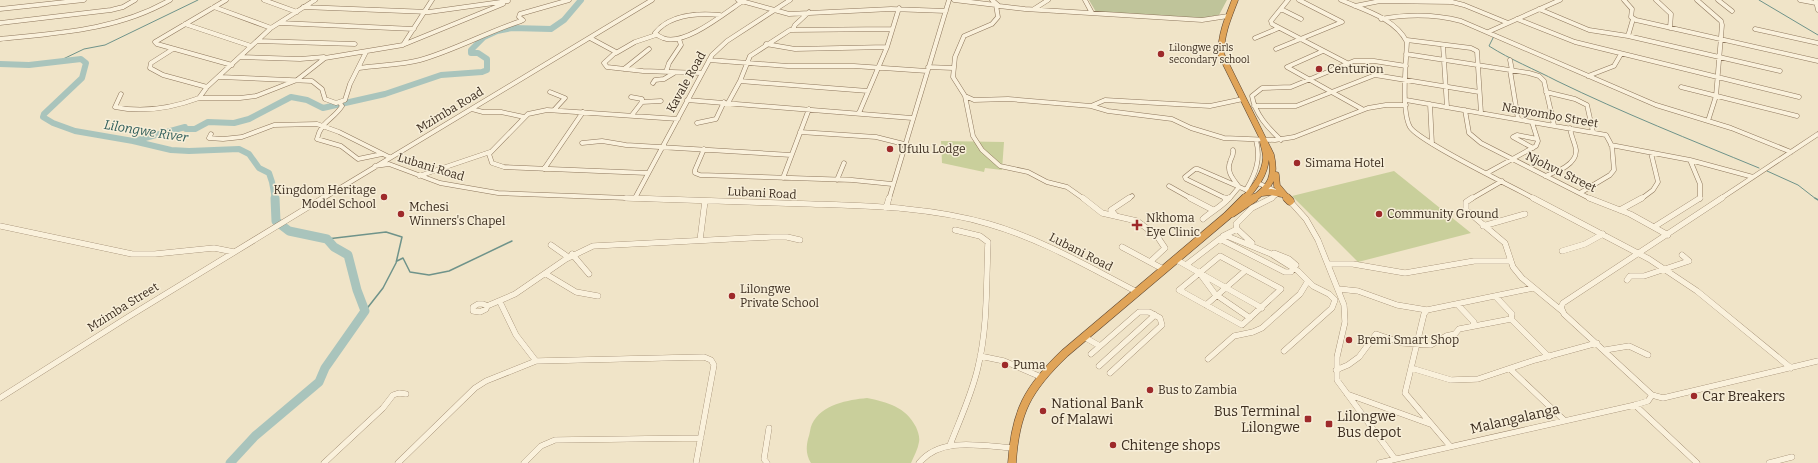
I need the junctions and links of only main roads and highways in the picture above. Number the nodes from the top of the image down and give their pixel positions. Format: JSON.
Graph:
{"nodes":[{"id":1,"x":1235,"y":0,"type":"edge"},
{"id":2,"x":1263,"y":141,"type":"junction"},
{"id":3,"x":1274,"y":165,"type":"junction"},
{"id":4,"x":1262,"y":193,"type":"junction"},
{"id":5,"x":1280,"y":194,"type":"road end"},
{"id":6,"x":1290,"y":201,"type":"road end"},
{"id":7,"x":1227,"y":216,"type":"junction"},
{"id":8,"x":1012,"y":463,"type":"edge"}],
"edges":[{"from":1,"to":2,"type":"highway"},
{"from":2,"to":3,"type":"highway"},
{"from":2,"to":7,"type":"highway"},
{"from":3,"to":4,"type":"highway"},
{"from":3,"to":6,"type":"highway"},
{"from":4,"to":5,"type":"highway"},
{"from":4,"to":7,"type":"highway"},
{"from":7,"to":8,"type":"highway"}]}
